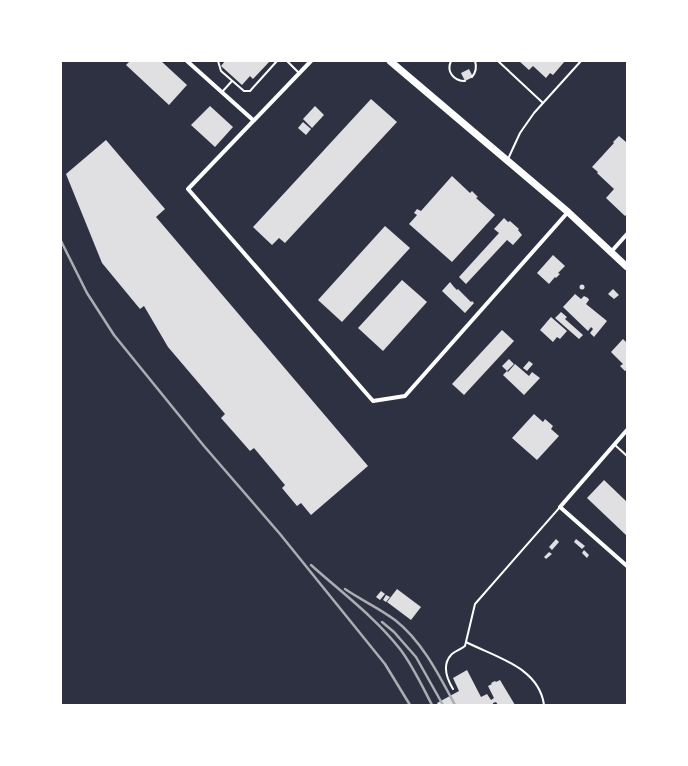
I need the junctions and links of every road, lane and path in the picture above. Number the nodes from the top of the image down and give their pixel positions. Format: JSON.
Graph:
{"nodes":[{"id":1,"x":187,"y":61,"type":"edge"},
{"id":2,"x":218,"y":61,"type":"edge"},
{"id":3,"x":277,"y":61,"type":"edge"},
{"id":4,"x":287,"y":61,"type":"edge"},
{"id":5,"x":311,"y":61,"type":"edge"},
{"id":6,"x":390,"y":61,"type":"edge"},
{"id":7,"x":451,"y":61,"type":"edge"},
{"id":8,"x":475,"y":61,"type":"edge"},
{"id":9,"x":498,"y":61,"type":"edge"},
{"id":10,"x":581,"y":61,"type":"edge"},
{"id":11,"x":299,"y":73,"type":"junction"},
{"id":12,"x":472,"y":77,"type":"dead end"},
{"id":13,"x":232,"y":81,"type":"junction"},
{"id":14,"x":465,"y":81,"type":"dead end"},
{"id":15,"x":222,"y":92,"type":"junction"},
{"id":16,"x":542,"y":103,"type":"junction"},
{"id":17,"x":253,"y":120,"type":"junction"},
{"id":18,"x":507,"y":160,"type":"junction"},
{"id":19,"x":568,"y":212,"type":"junction"},
{"id":20,"x":627,"y":234,"type":"edge"},
{"id":21,"x":611,"y":252,"type":"junction"},
{"id":22,"x":627,"y":267,"type":"edge"},
{"id":23,"x":627,"y":430,"type":"edge"},
{"id":24,"x":614,"y":445,"type":"junction"},
{"id":25,"x":627,"y":456,"type":"edge"},
{"id":26,"x":560,"y":507,"type":"junction"},
{"id":27,"x":627,"y":566,"type":"edge"},
{"id":28,"x":466,"y":642,"type":"junction"},
{"id":29,"x":453,"y":689,"type":"dead end"},
{"id":30,"x":544,"y":705,"type":"edge"}],
"edges":[{"from":1,"to":15,"type":"street"},
{"from":2,"to":13,"type":"lane"},
{"from":3,"to":13,"type":"lane"},
{"from":4,"to":11,"type":"lane"},
{"from":5,"to":11,"type":"street"},
{"from":6,"to":18,"type":"highway"},
{"from":7,"to":14,"type":"lane"},
{"from":8,"to":12,"type":"lane"},
{"from":9,"to":16,"type":"lane"},
{"from":10,"to":16,"type":"lane"},
{"from":11,"to":17,"type":"street"},
{"from":13,"to":15,"type":"lane"},
{"from":15,"to":17,"type":"street"},
{"from":16,"to":18,"type":"lane"},
{"from":17,"to":19,"type":"street"},
{"from":18,"to":19,"type":"highway"},
{"from":19,"to":21,"type":"highway"},
{"from":20,"to":21,"type":"street"},
{"from":21,"to":22,"type":"highway"},
{"from":23,"to":24,"type":"street"},
{"from":24,"to":25,"type":"lane"},
{"from":24,"to":26,"type":"street"},
{"from":26,"to":27,"type":"street"},
{"from":26,"to":28,"type":"lane"},
{"from":28,"to":29,"type":"lane"},
{"from":28,"to":30,"type":"lane"}]}
